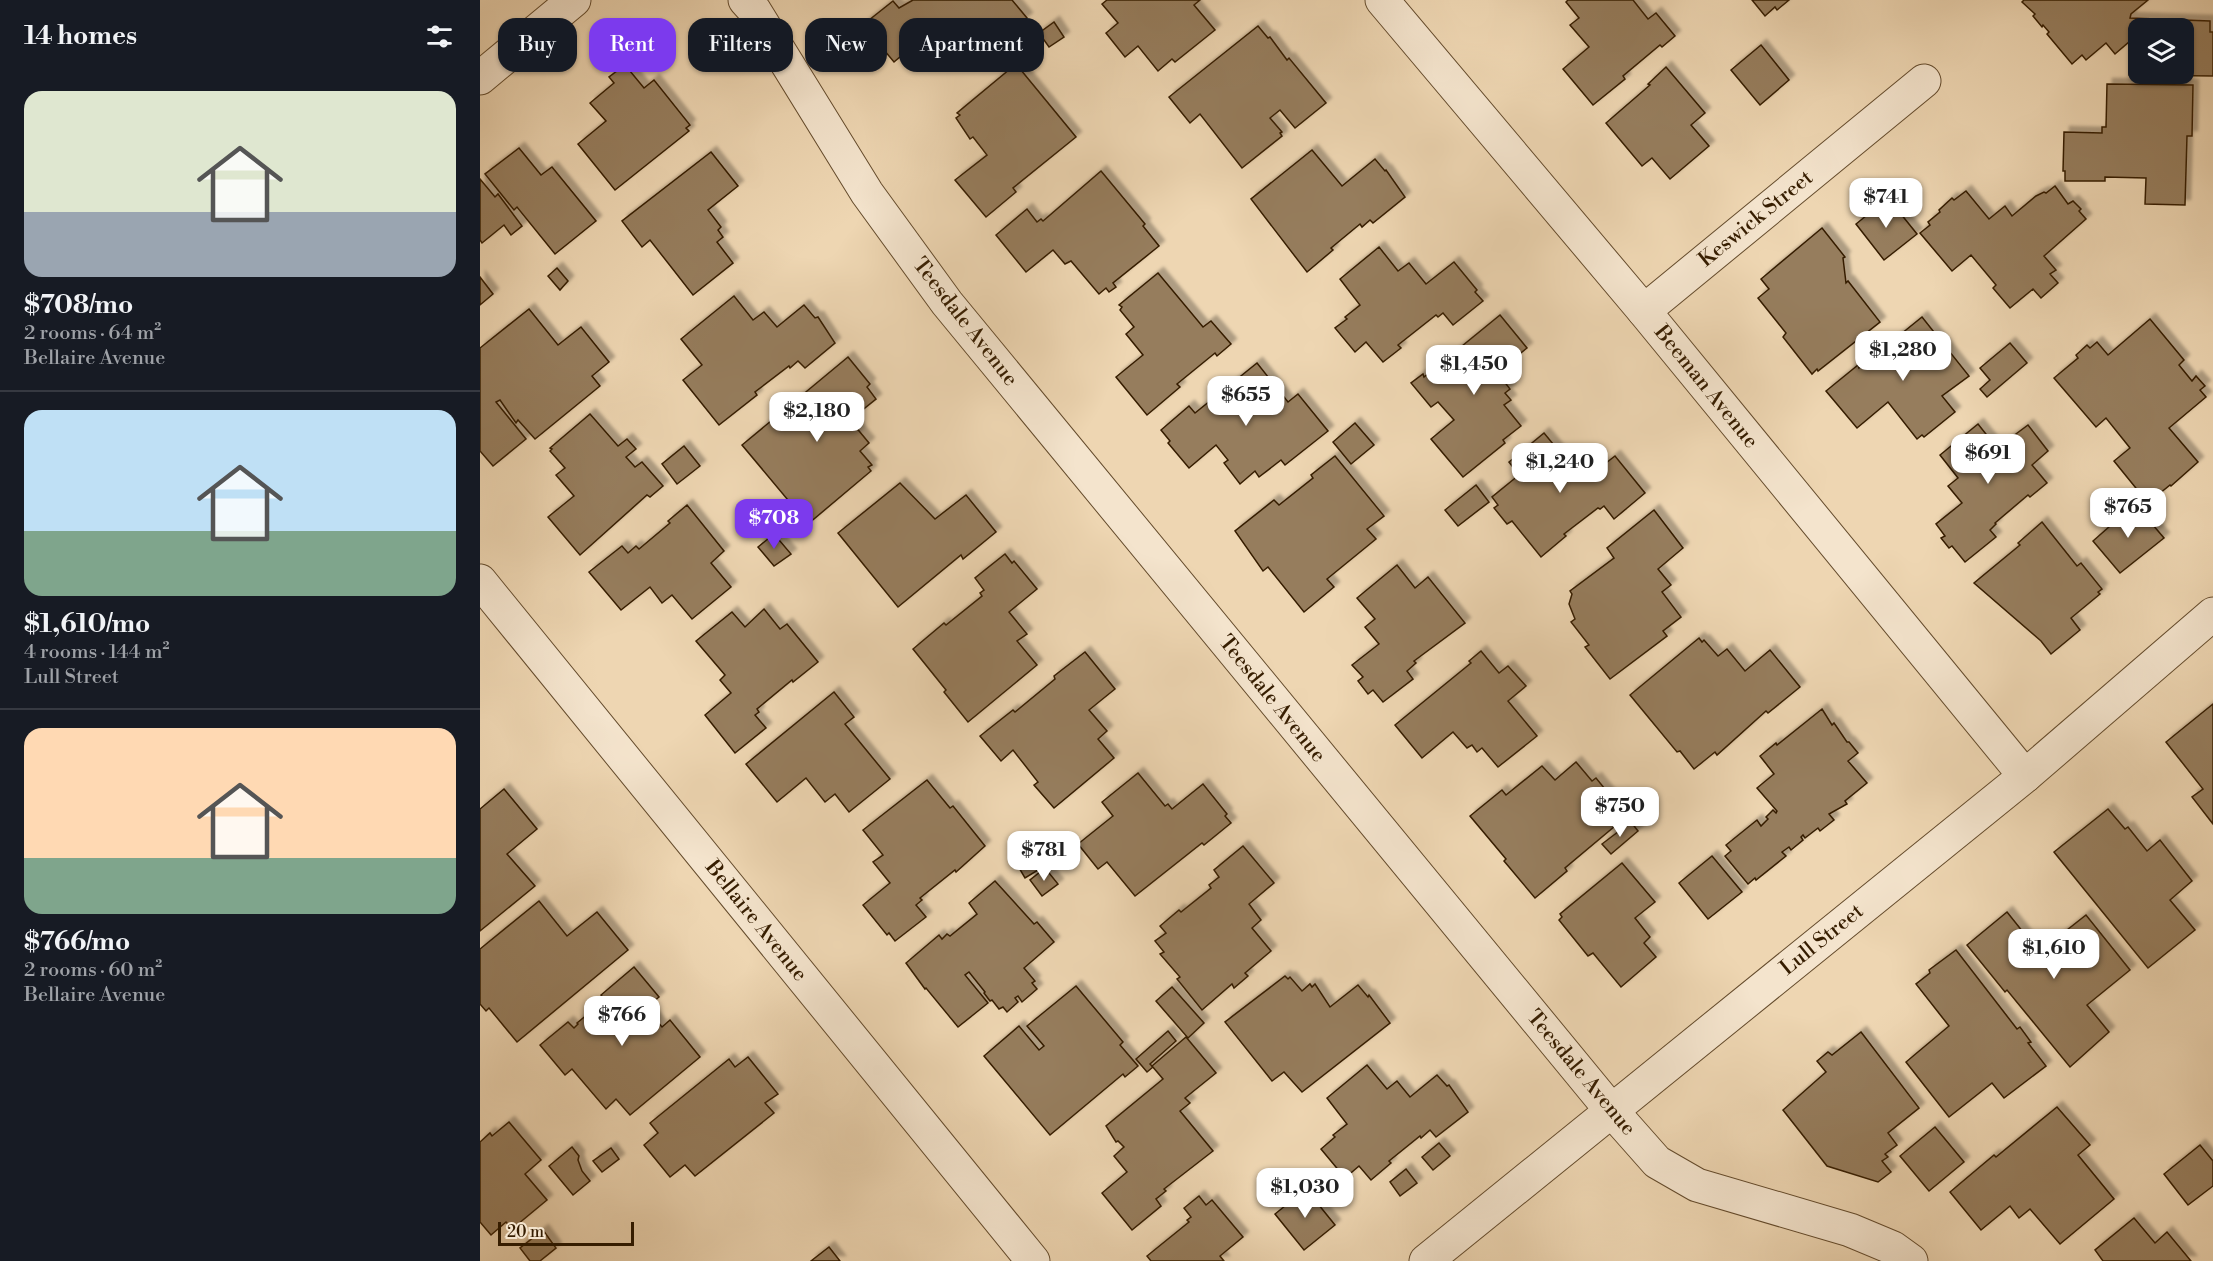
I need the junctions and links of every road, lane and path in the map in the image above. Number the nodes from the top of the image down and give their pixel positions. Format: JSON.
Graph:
{"nodes":[{"id":1,"x":574,"y":0,"type":"edge"},
{"id":2,"x":745,"y":0,"type":"edge"},
{"id":3,"x":1382,"y":0,"type":"edge"},
{"id":4,"x":480,"y":78,"type":"edge"},
{"id":5,"x":1924,"y":81,"type":"dead end"},
{"id":6,"x":1644,"y":311,"type":"junction"},
{"id":7,"x":480,"y":581,"type":"edge"},
{"id":8,"x":2213,"y":614,"type":"edge"},
{"id":9,"x":2025,"y":776,"type":"junction"},
{"id":10,"x":1611,"y":1110,"type":"junction"},
{"id":11,"x":1033,"y":1261,"type":"edge"},
{"id":12,"x":1426,"y":1261,"type":"edge"},
{"id":13,"x":1911,"y":1261,"type":"edge"}],
"edges":[{"from":1,"to":4,"type":"street"},
{"from":2,"to":10,"type":"street","name":"Teesdale Avenue"},
{"from":3,"to":6,"type":"street","name":"Beeman Avenue"},
{"from":5,"to":6,"type":"street","name":"Keswick Street"},
{"from":6,"to":9,"type":"street","name":"Beeman Avenue"},
{"from":7,"to":11,"type":"street","name":"Bellaire Avenue"},
{"from":8,"to":9,"type":"street","name":"Lull Street"},
{"from":9,"to":10,"type":"street","name":"Lull Street"},
{"from":10,"to":12,"type":"street","name":"Lull Street"},
{"from":10,"to":13,"type":"street","name":"Teesdale Avenue"}]}
